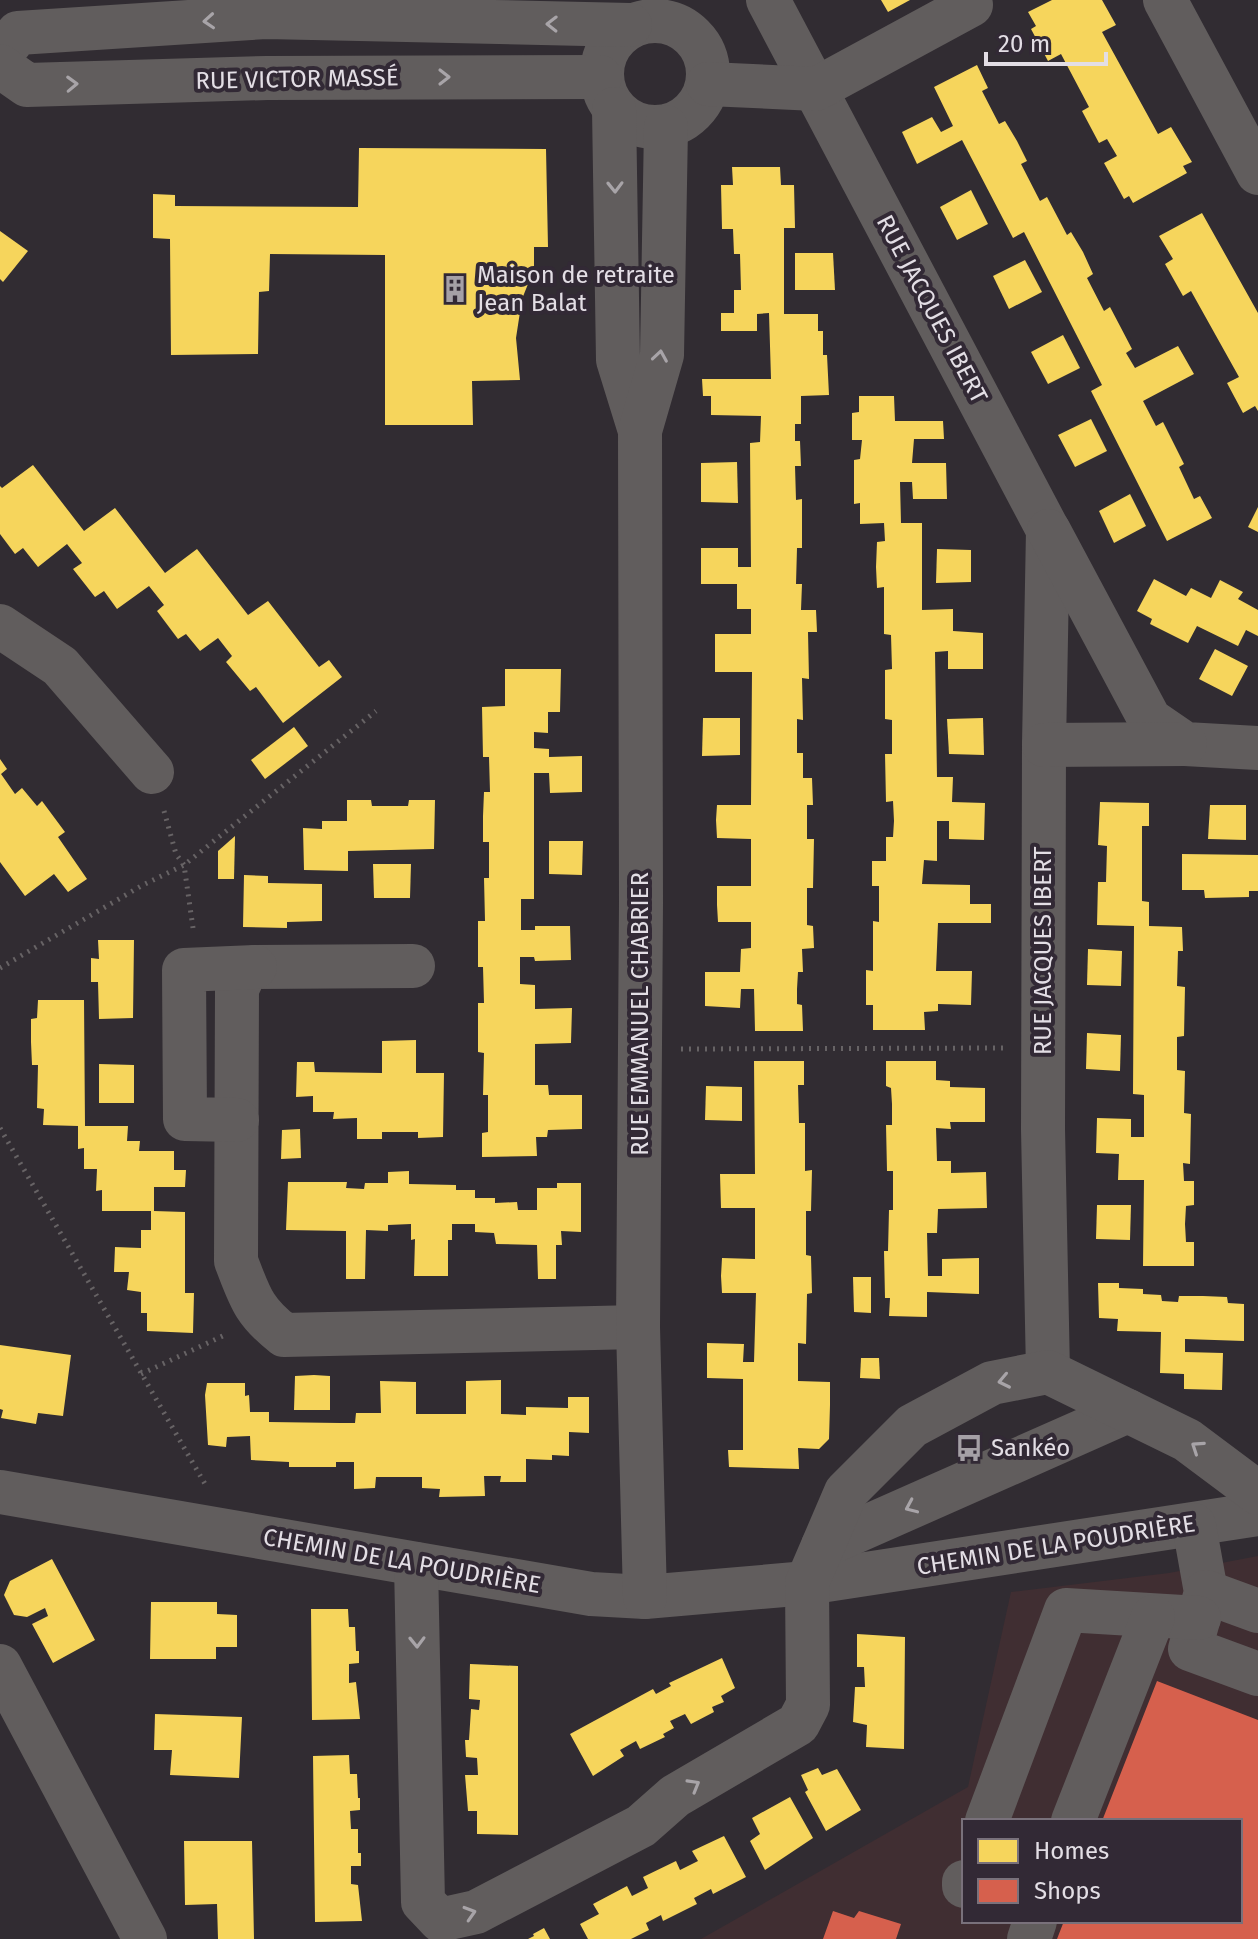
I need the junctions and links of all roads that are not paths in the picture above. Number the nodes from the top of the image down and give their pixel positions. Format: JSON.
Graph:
{"nodes":[{"id":1,"x":768,"y":0,"type":"edge"},
{"id":2,"x":1165,"y":0,"type":"edge"},
{"id":3,"x":971,"y":5,"type":"dead end"},
{"id":4,"x":266,"y":9,"type":"edge"},
{"id":5,"x":650,"y":15,"type":"edge"},
{"id":6,"x":0,"y":55,"type":"edge"},
{"id":7,"x":0,"y":66,"type":"edge"},
{"id":8,"x":267,"y":78,"type":"junction"},
{"id":9,"x":708,"y":84,"type":"junction"},
{"id":10,"x":816,"y":89,"type":"junction"},
{"id":11,"x":607,"y":93,"type":"junction"},
{"id":12,"x":666,"y":127,"type":"junction"},
{"id":13,"x":1258,"y":173,"type":"edge"},
{"id":14,"x":640,"y":431,"type":"junction"},
{"id":15,"x":1048,"y":530,"type":"junction"},
{"id":16,"x":0,"y":626,"type":"edge"},
{"id":17,"x":1168,"y":732,"type":"junction"},
{"id":18,"x":1044,"y":745,"type":"junction"},
{"id":19,"x":1258,"y":748,"type":"edge"},
{"id":20,"x":152,"y":772,"type":"road end"},
{"id":21,"x":413,"y":966,"type":"dead end"},
{"id":22,"x":255,"y":967,"type":"junction"},
{"id":23,"x":237,"y":1120,"type":"junction"},
{"id":24,"x":638,"y":1327,"type":"junction"},
{"id":25,"x":1048,"y":1372,"type":"junction"},
{"id":26,"x":1128,"y":1411,"type":"junction"},
{"id":27,"x":0,"y":1492,"type":"edge"},
{"id":28,"x":1258,"y":1493,"type":"edge"},
{"id":29,"x":1258,"y":1514,"type":"edge"},
{"id":30,"x":1194,"y":1525,"type":"junction"},
{"id":31,"x":416,"y":1564,"type":"junction"},
{"id":32,"x":815,"y":1564,"type":"junction"},
{"id":33,"x":645,"y":1597,"type":"junction"},
{"id":34,"x":1202,"y":1605,"type":"junction"},
{"id":35,"x":1258,"y":1611,"type":"edge"},
{"id":36,"x":1153,"y":1617,"type":"junction"},
{"id":37,"x":0,"y":1666,"type":"edge"},
{"id":38,"x":1258,"y":1674,"type":"edge"},
{"id":39,"x":988,"y":1819,"type":"edge"},
{"id":40,"x":1074,"y":1819,"type":"edge"},
{"id":41,"x":423,"y":1921,"type":"edge"},
{"id":42,"x":145,"y":1939,"type":"edge"}],
"edges":[{"from":1,"to":10,"type":"street","name":"RUE JACQUES IBERT"},
{"from":2,"to":13,"type":"street"},
{"from":3,"to":10,"type":"street"},
{"from":5,"to":4,"type":"street","one_way":true},
{"from":4,"to":6,"type":"street","one_way":true},
{"from":4,"to":8,"type":"street"},
{"from":5,"to":9,"type":"street"},
{"from":5,"to":11,"type":"street"},
{"from":7,"to":8,"type":"street","name":"RUE VICTOR MASSÉ","one_way":true},
{"from":8,"to":11,"type":"street","name":"RUE VICTOR MASSÉ","one_way":true},
{"from":9,"to":10,"type":"street"},
{"from":9,"to":12,"type":"street"},
{"from":10,"to":15,"type":"street","name":"RUE JACQUES IBERT"},
{"from":11,"to":12,"type":"street"},
{"from":11,"to":14,"type":"street","name":"RUE EMMANUEL CHABRIER","one_way":true},
{"from":14,"to":12,"type":"street","name":"RUE EMMANUEL CHABRIER","one_way":true},
{"from":14,"to":24,"type":"street","name":"RUE EMMANUEL CHABRIER"},
{"from":15,"to":17,"type":"street","name":"RUE JACQUES IBERT"},
{"from":15,"to":18,"type":"street","name":"RUE JACQUES IBERT"},
{"from":16,"to":20,"type":"street"},
{"from":17,"to":18,"type":"street"},
{"from":17,"to":19,"type":"street"},
{"from":18,"to":25,"type":"street","name":"RUE JACQUES IBERT"},
{"from":21,"to":22,"type":"street"},
{"from":22,"to":23,"type":"street"},
{"from":22,"to":23,"type":"street"},
{"from":23,"to":24,"type":"street"},
{"from":24,"to":33,"type":"street","name":"RUE EMMANUEL CHABRIER"},
{"from":25,"to":26,"type":"street"},
{"from":25,"to":32,"type":"street","one_way":true},
{"from":28,"to":26,"type":"street","one_way":true},
{"from":26,"to":32,"type":"street","one_way":true},
{"from":27,"to":31,"type":"street","name":"CHEMIN DE LA POUDRIÈRE"},
{"from":29,"to":30,"type":"street","name":"CHEMIN DE LA POUDRIÈRE"},
{"from":30,"to":32,"type":"street","name":"CHEMIN DE LA POUDRIÈRE"},
{"from":30,"to":34,"type":"street"},
{"from":31,"to":33,"type":"street","name":"CHEMIN DE LA POUDRIÈRE"},
{"from":31,"to":41,"type":"street","one_way":true},
{"from":32,"to":33,"type":"street","name":"CHEMIN DE LA POUDRIÈRE"},
{"from":41,"to":32,"type":"street","one_way":true},
{"from":34,"to":35,"type":"street"},
{"from":34,"to":36,"type":"street"},
{"from":34,"to":38,"type":"street"},
{"from":36,"to":39,"type":"street"},
{"from":36,"to":40,"type":"street"},
{"from":37,"to":42,"type":"street"}]}
